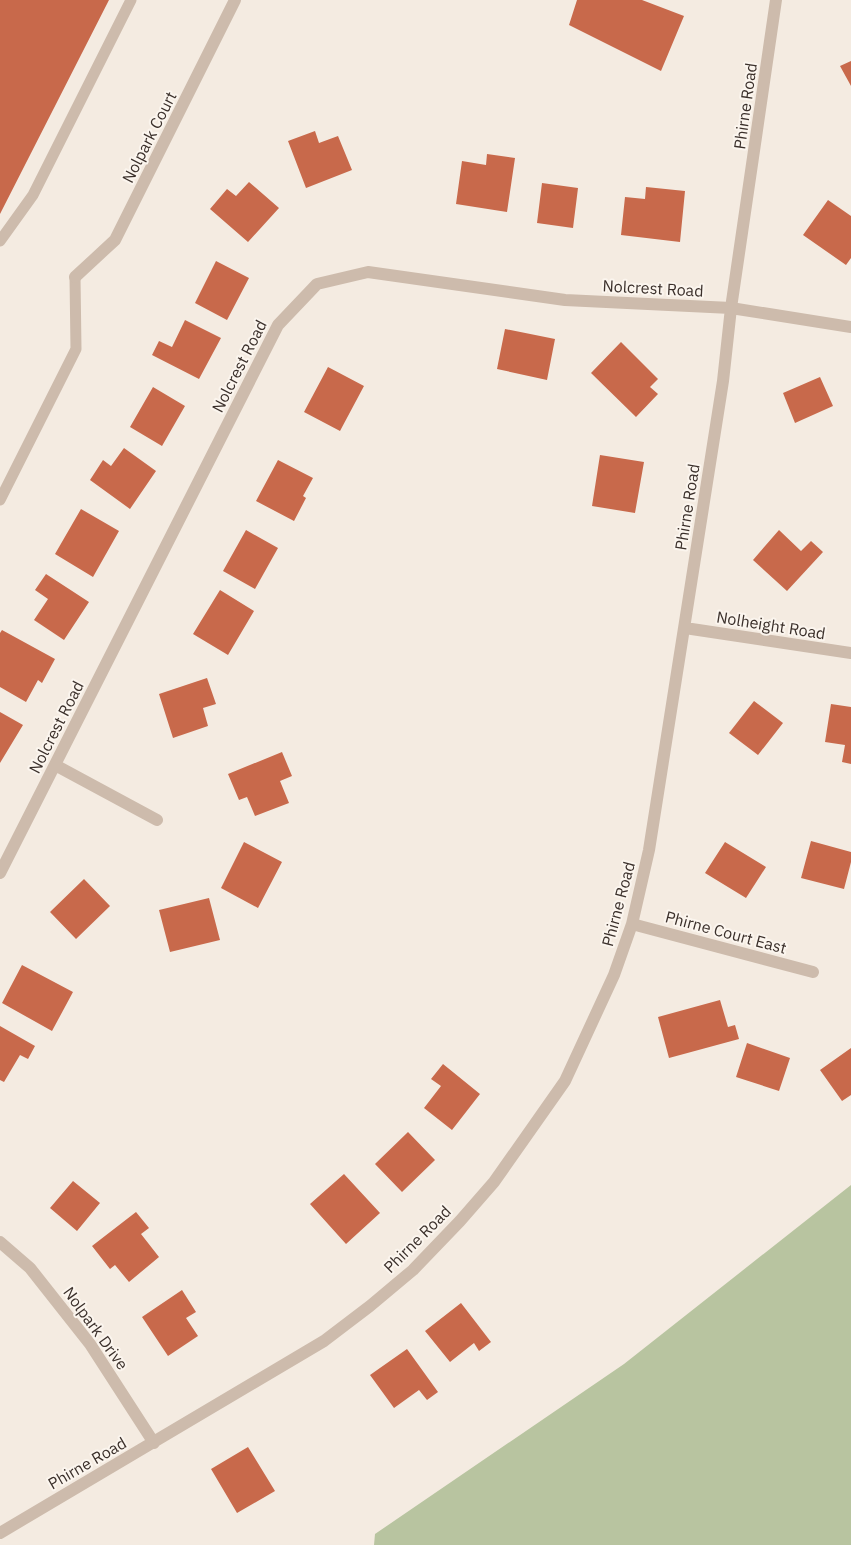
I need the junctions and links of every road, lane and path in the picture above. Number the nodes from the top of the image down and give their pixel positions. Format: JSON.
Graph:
{"nodes":[{"id":1,"x":132,"y":0,"type":"edge"},
{"id":2,"x":235,"y":0,"type":"edge"},
{"id":3,"x":776,"y":0,"type":"edge"},
{"id":4,"x":0,"y":241,"type":"edge"},
{"id":5,"x":75,"y":277,"type":"joint"},
{"id":6,"x":731,"y":308,"type":"junction"},
{"id":7,"x":851,"y":327,"type":"edge"},
{"id":8,"x":0,"y":500,"type":"edge"},
{"id":9,"x":685,"y":628,"type":"junction"},
{"id":10,"x":851,"y":653,"type":"edge"},
{"id":11,"x":55,"y":765,"type":"junction"},
{"id":12,"x":157,"y":820,"type":"dead end"},
{"id":13,"x":0,"y":873,"type":"edge"},
{"id":14,"x":632,"y":924,"type":"junction"},
{"id":15,"x":813,"y":972,"type":"dead end"},
{"id":16,"x":0,"y":1242,"type":"edge"},
{"id":17,"x":154,"y":1443,"type":"junction"},
{"id":18,"x":0,"y":1533,"type":"edge"}],
"edges":[{"from":1,"to":4,"type":"lane"},
{"from":2,"to":5,"type":"street","name":"Nolpark Court"},
{"from":3,"to":6,"type":"street","name":"Phirne Road"},
{"from":5,"to":8,"type":"lane"},
{"from":6,"to":7,"type":"street","name":"Nolcrest Road"},
{"from":6,"to":9,"type":"street","name":"Phirne Road"},
{"from":6,"to":11,"type":"street","name":"Nolcrest Road"},
{"from":9,"to":10,"type":"street","name":"Nolheight Road"},
{"from":9,"to":14,"type":"street","name":"Phirne Road"},
{"from":11,"to":12,"type":"street"},
{"from":11,"to":13,"type":"street","name":"Nolcrest Road"},
{"from":14,"to":15,"type":"street","name":"Phirne Court East"},
{"from":14,"to":17,"type":"street","name":"Phirne Road"},
{"from":16,"to":17,"type":"street","name":"Nolpark Drive"},
{"from":17,"to":18,"type":"street","name":"Phirne Road"}]}
